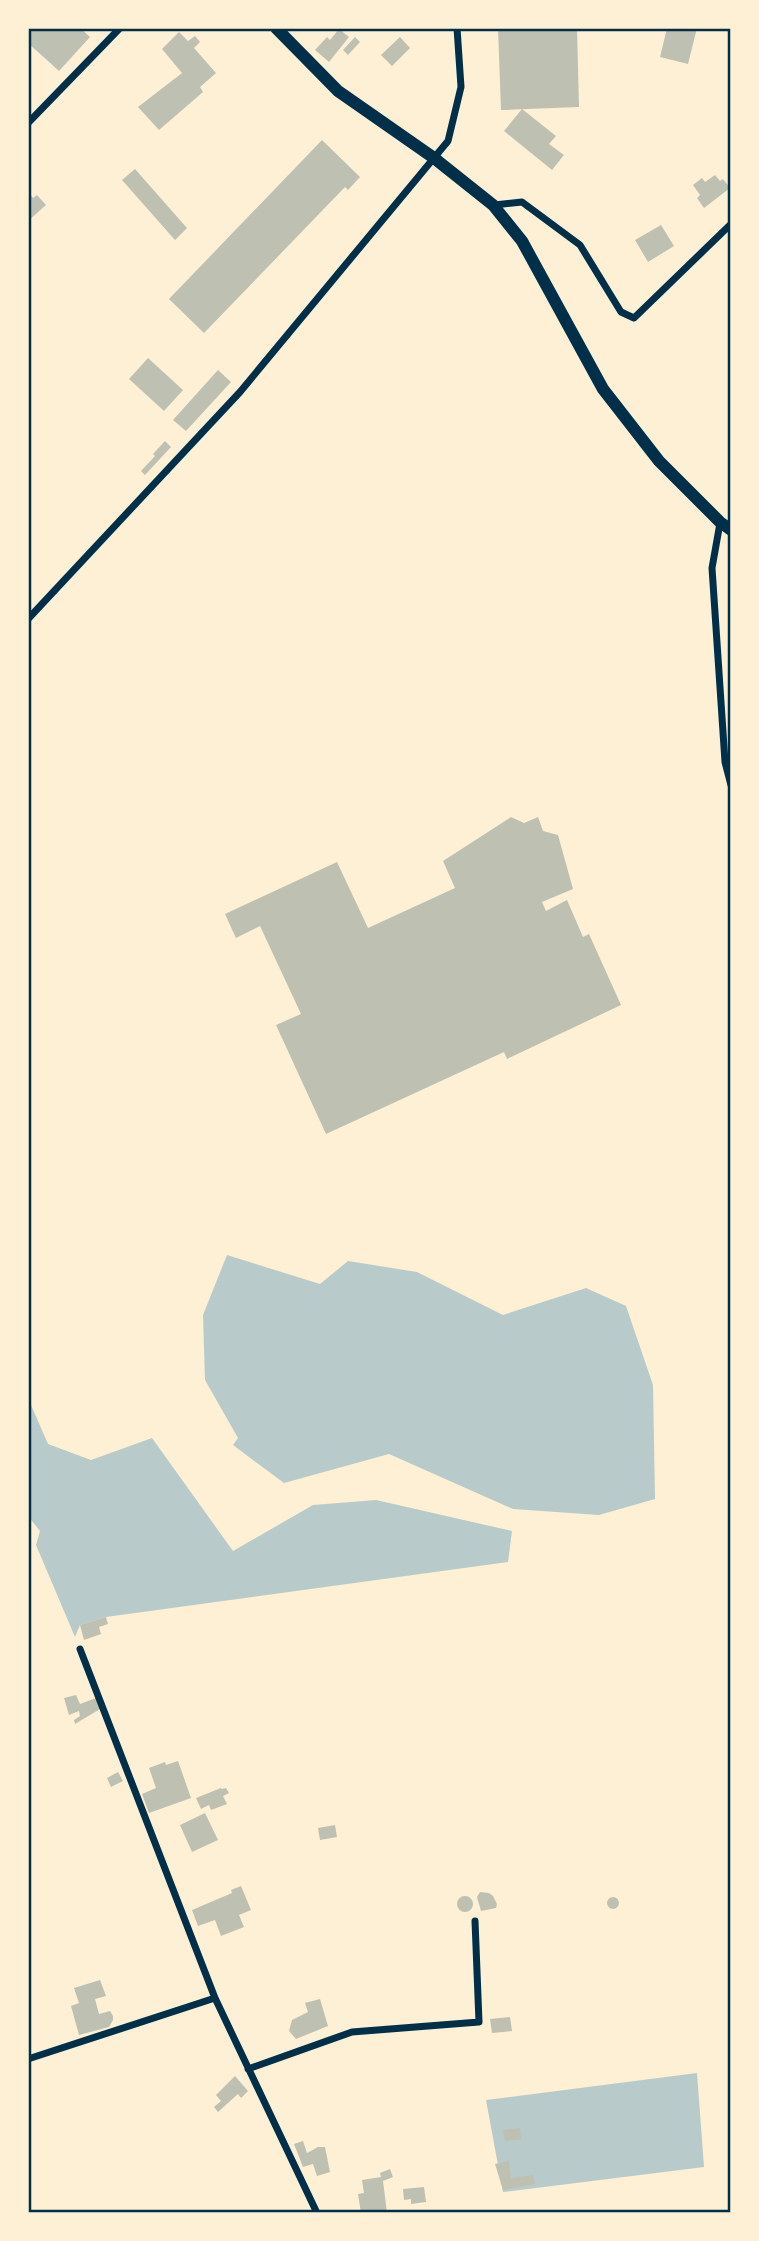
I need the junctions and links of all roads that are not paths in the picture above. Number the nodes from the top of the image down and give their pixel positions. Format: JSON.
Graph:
{"nodes":[{"id":1,"x":120,"y":28,"type":"edge"},
{"id":2,"x":276,"y":28,"type":"edge"},
{"id":3,"x":457,"y":28,"type":"edge"},
{"id":4,"x":28,"y":122,"type":"edge"},
{"id":5,"x":434,"y":158,"type":"junction"},
{"id":6,"x":493,"y":205,"type":"junction"},
{"id":7,"x":731,"y":224,"type":"edge"},
{"id":8,"x":726,"y":526,"type":"edge"},
{"id":9,"x":28,"y":619,"type":"edge"},
{"id":10,"x":731,"y":785,"type":"edge"},
{"id":11,"x":80,"y":1649,"type":"dead end"},
{"id":12,"x":475,"y":1921,"type":"dead end"},
{"id":13,"x":215,"y":1998,"type":"junction"},
{"id":14,"x":28,"y":2059,"type":"edge"},
{"id":15,"x":248,"y":2068,"type":"junction"},
{"id":16,"x":317,"y":2213,"type":"edge"}],
"edges":[{"from":1,"to":4,"type":"street"},
{"from":2,"to":5,"type":"main road"},
{"from":3,"to":5,"type":"street"},
{"from":5,"to":6,"type":"main road"},
{"from":5,"to":9,"type":"street"},
{"from":6,"to":7,"type":"street"},
{"from":6,"to":8,"type":"main road"},
{"from":8,"to":10,"type":"street"},
{"from":11,"to":13,"type":"street"},
{"from":12,"to":15,"type":"street"},
{"from":13,"to":14,"type":"street"},
{"from":13,"to":15,"type":"street"},
{"from":15,"to":16,"type":"street"}]}
